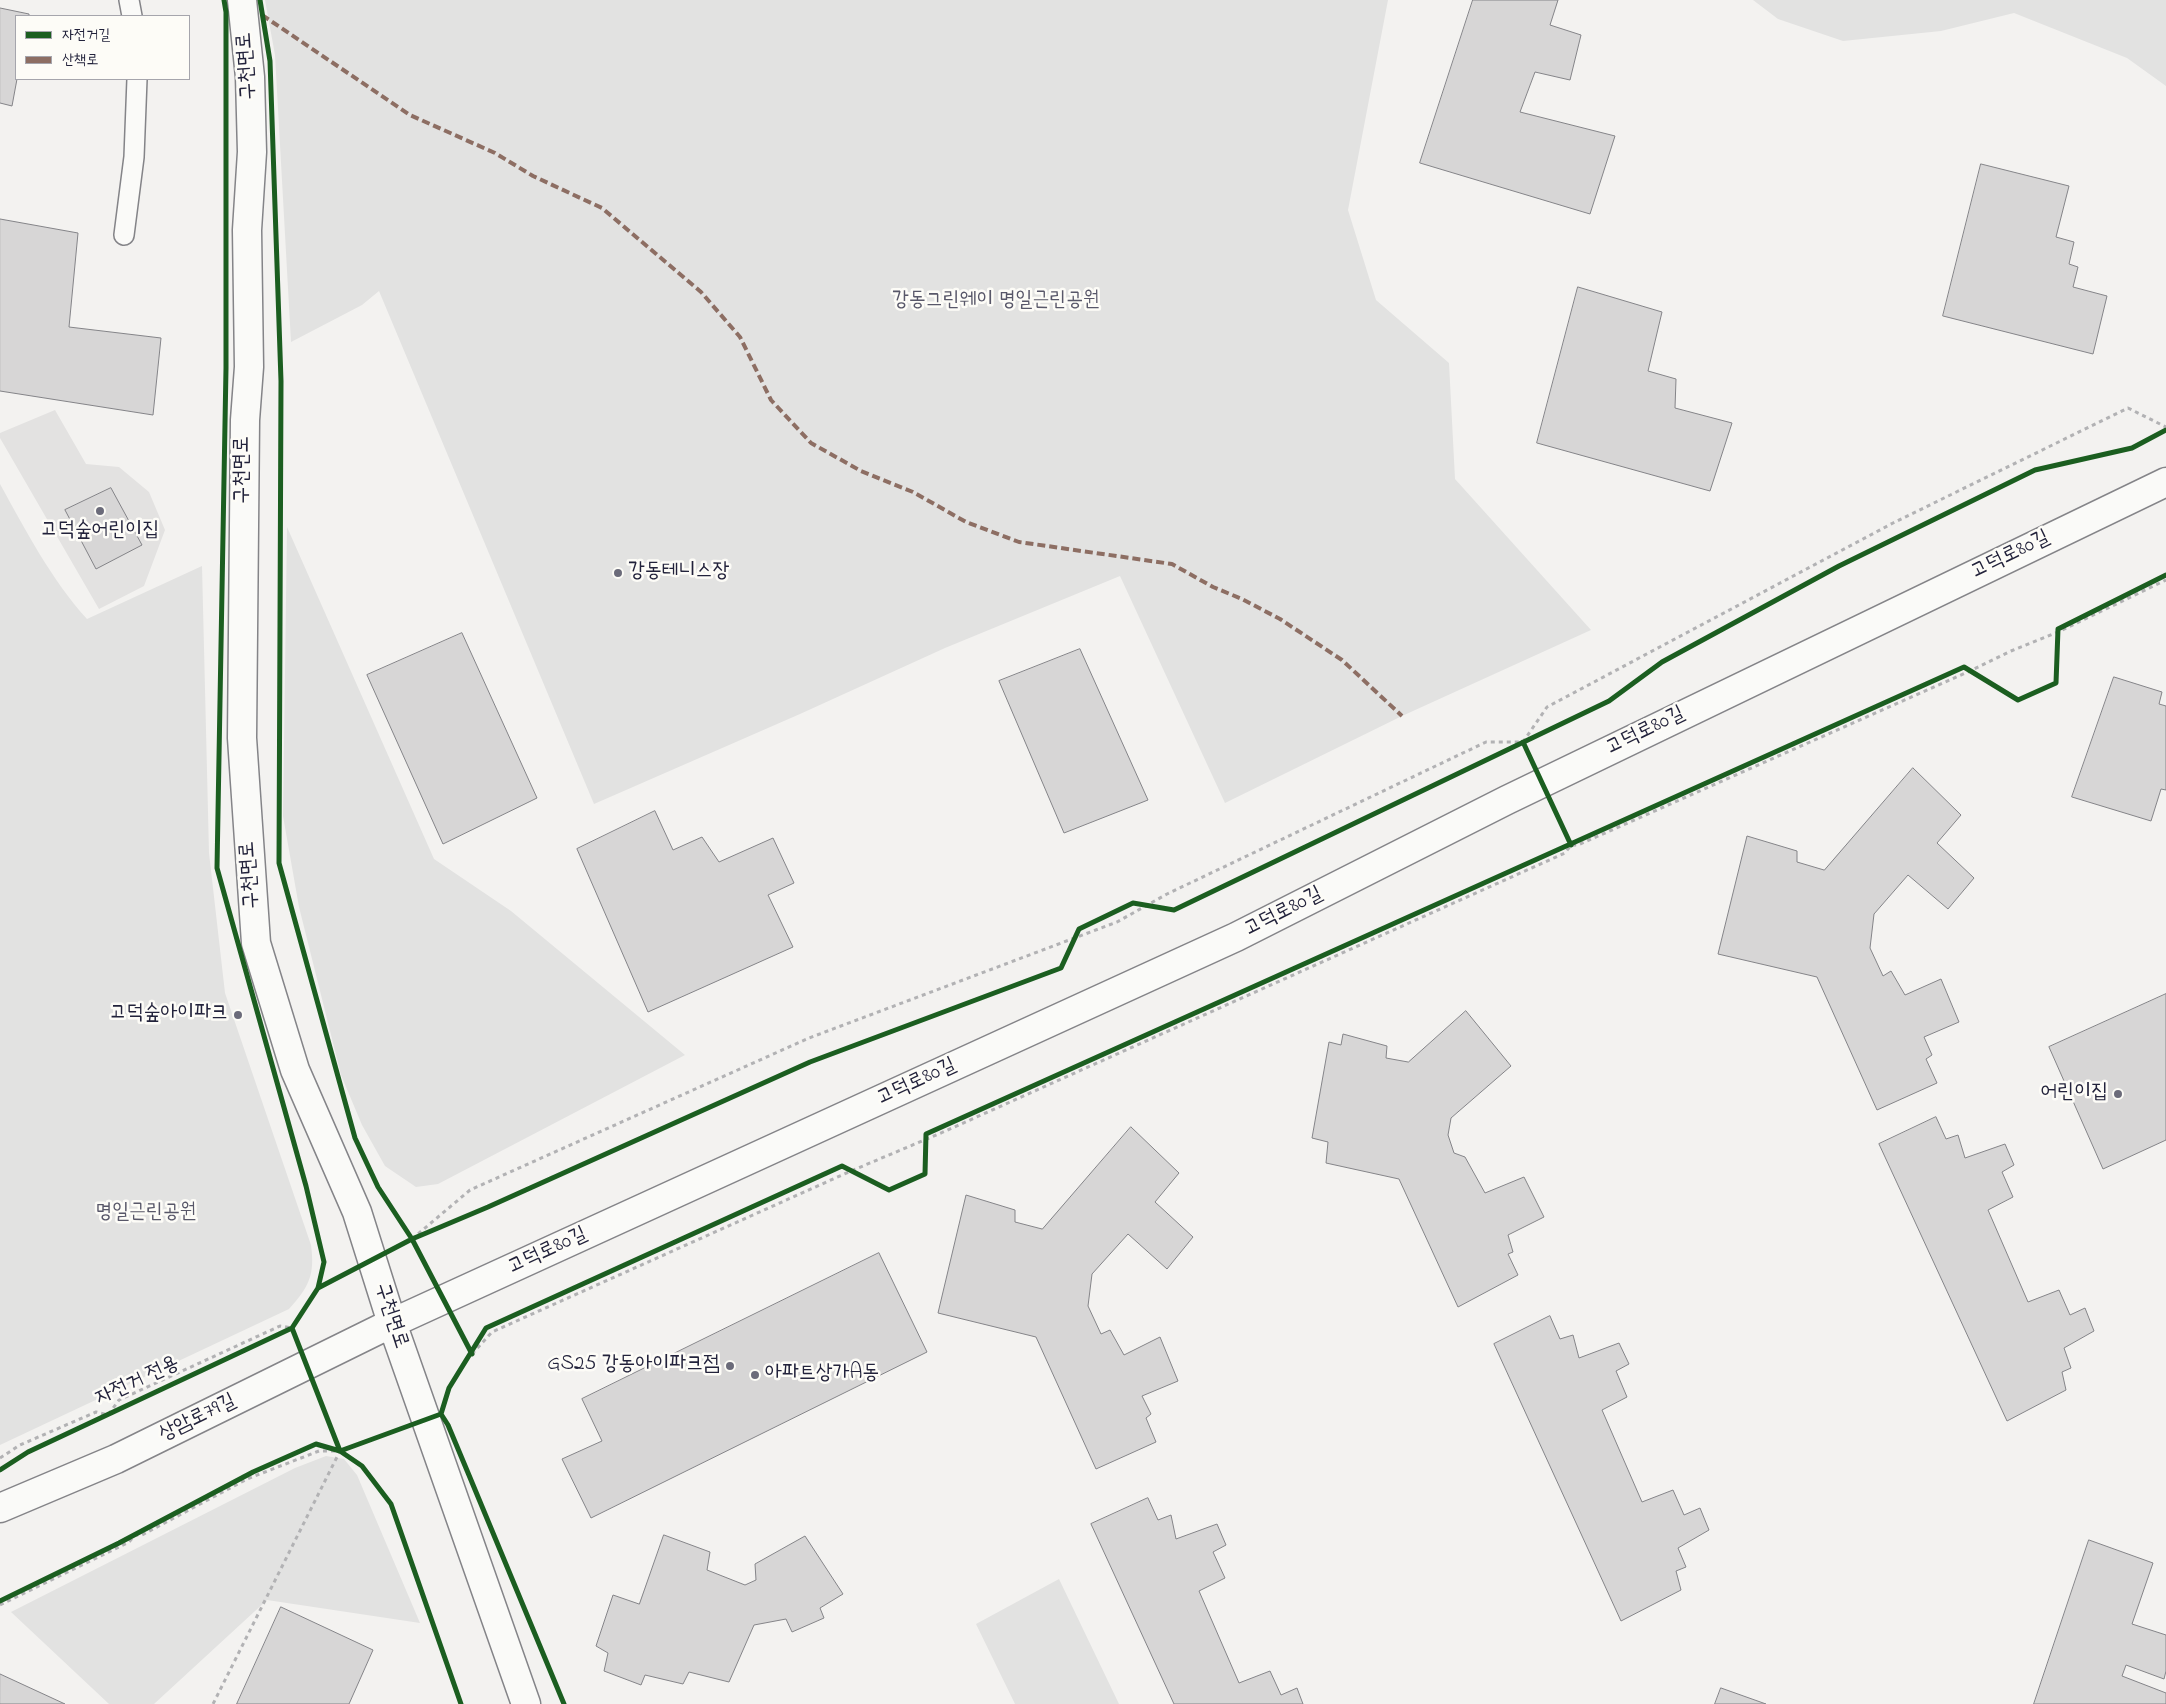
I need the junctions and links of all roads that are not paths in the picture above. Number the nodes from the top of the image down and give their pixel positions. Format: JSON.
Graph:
{"nodes":[{"id":1,"x":130,"y":0,"type":"edge"},
{"id":2,"x":242,"y":0,"type":"edge"},
{"id":3,"x":132,"y":15,"type":"edge"},
{"id":4,"x":137,"y":80,"type":"edge"},
{"id":5,"x":124,"y":234,"type":"dead end"},
{"id":6,"x":2166,"y":482,"type":"edge"},
{"id":7,"x":392,"y":1323,"type":"junction"},
{"id":8,"x":0,"y":1508,"type":"edge"},
{"id":9,"x":526,"y":1704,"type":"edge"}],
"edges":[{"from":1,"to":3,"type":"lane"},
{"from":2,"to":7,"type":"street","name":"구천면로"},
{"from":4,"to":5,"type":"lane"},
{"from":6,"to":7,"type":"street","name":"고덕로80길"},
{"from":7,"to":8,"type":"street","name":"상암로79길"},
{"from":7,"to":9,"type":"street","name":"구천면로"}]}
